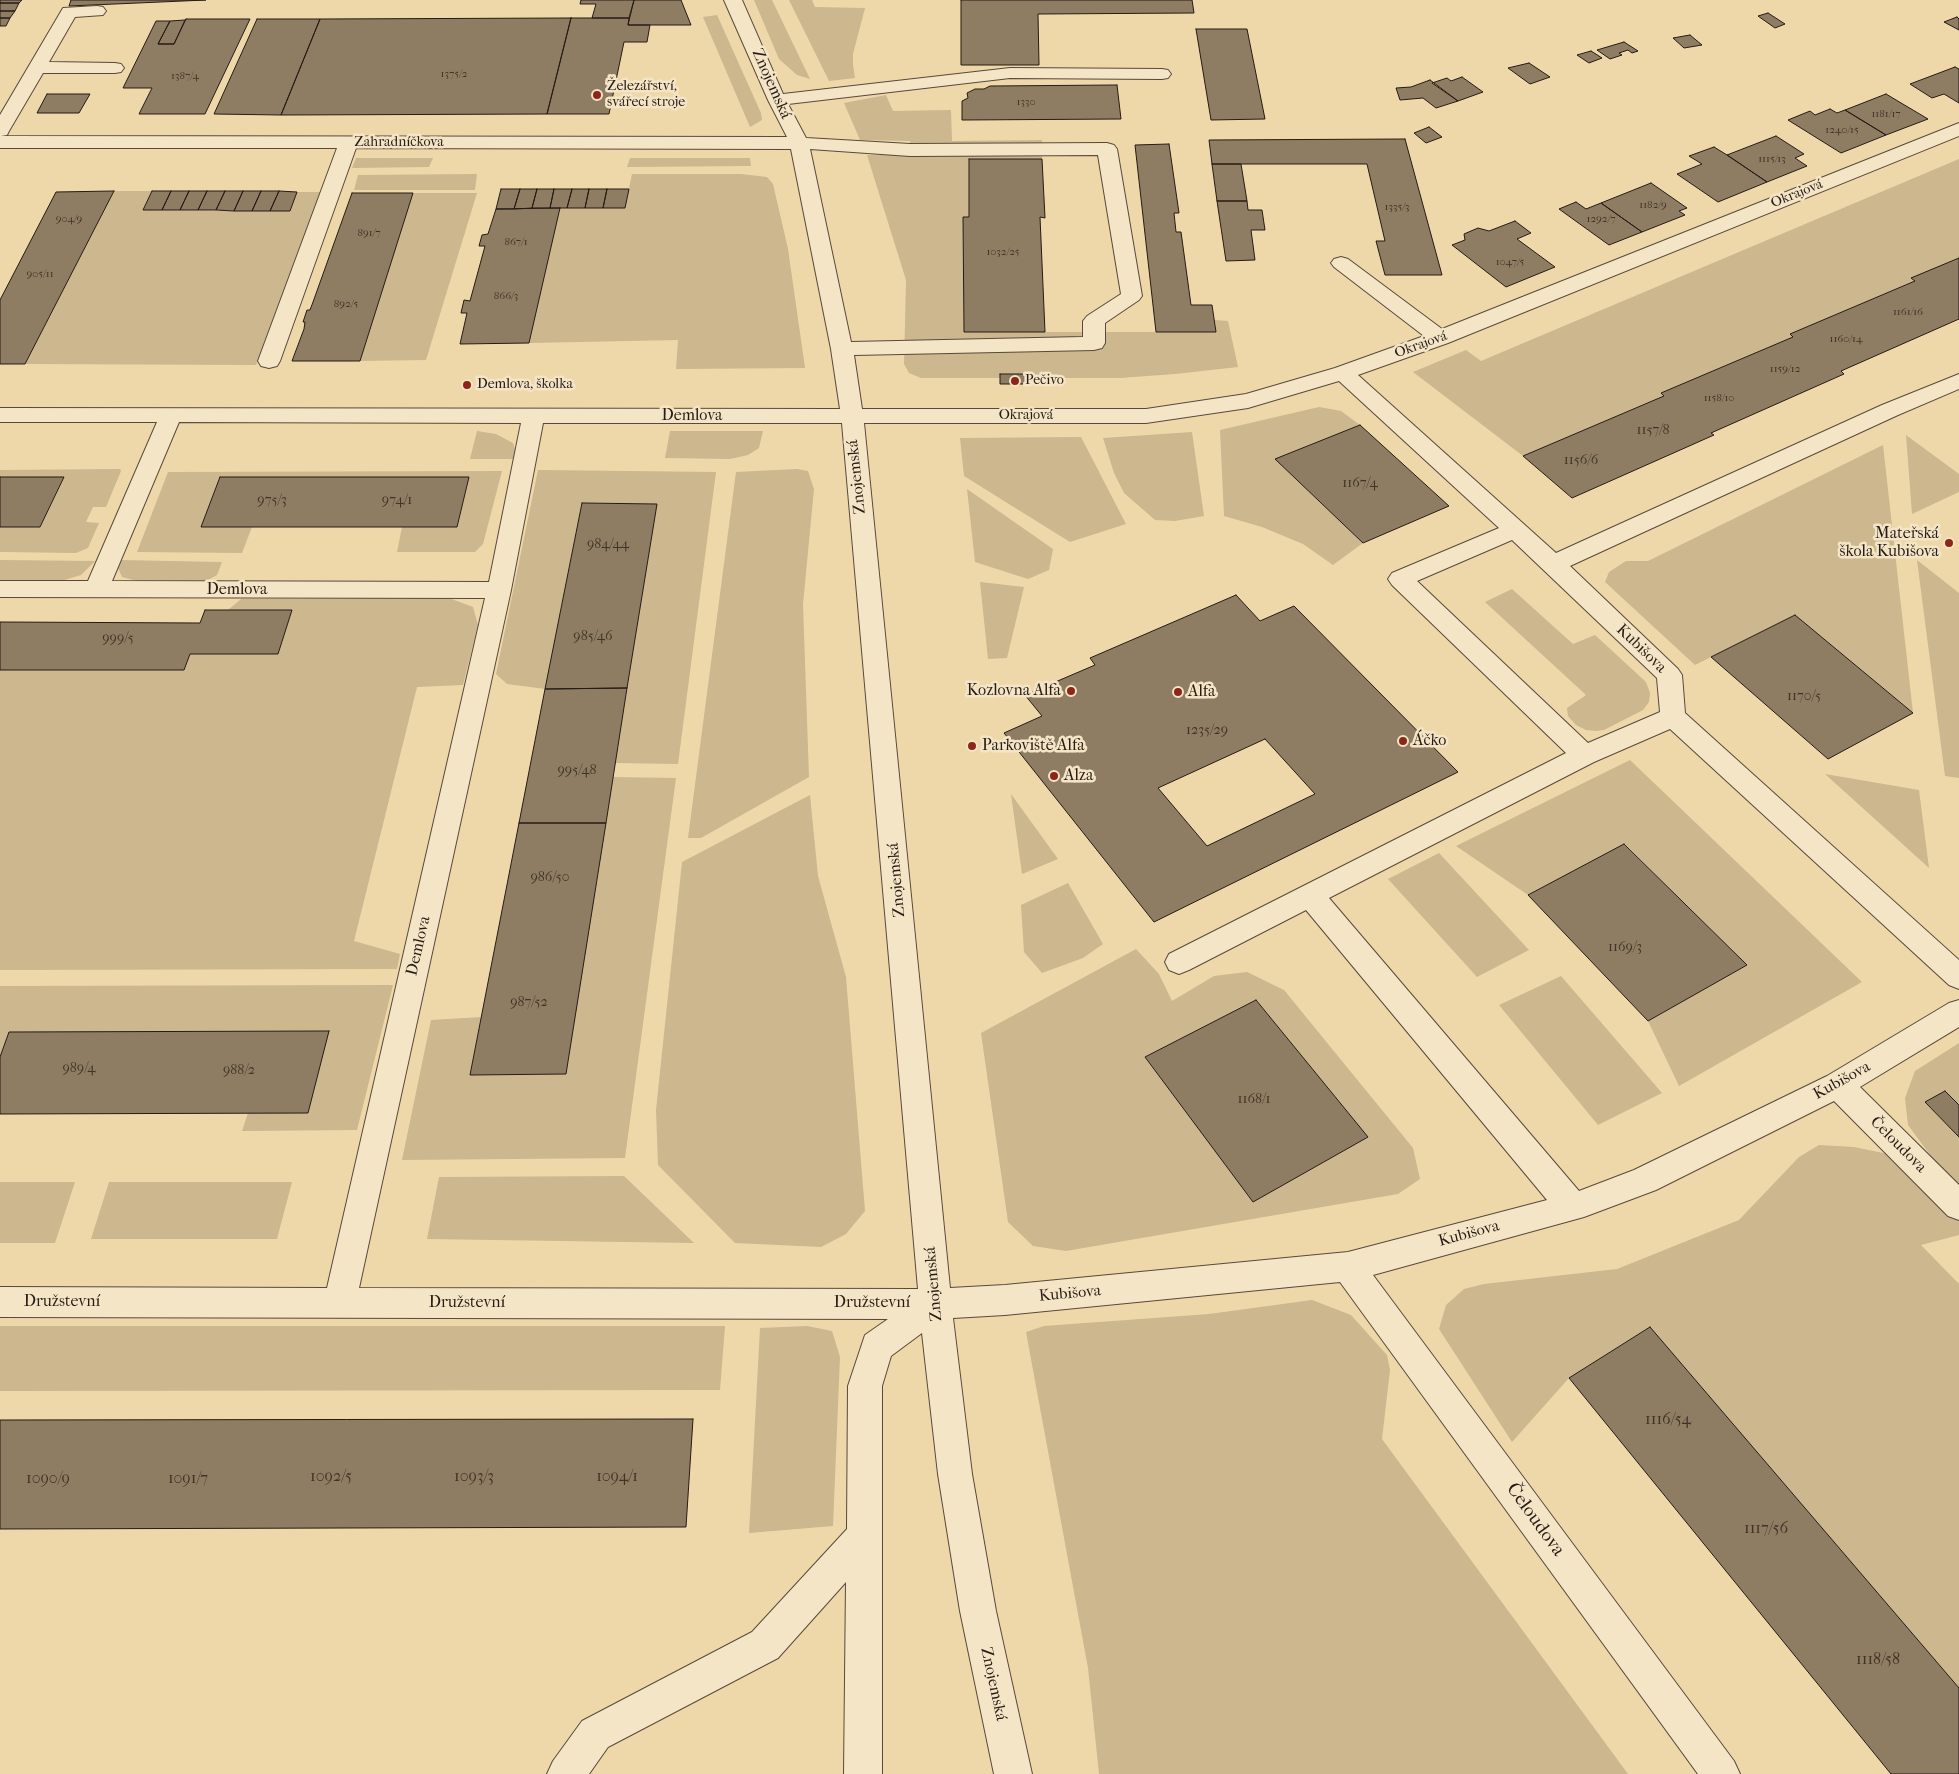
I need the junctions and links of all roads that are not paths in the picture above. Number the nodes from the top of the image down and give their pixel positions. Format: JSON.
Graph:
{"nodes":[{"id":1,"x":733,"y":0,"type":"edge"},
{"id":2,"x":98,"y":11,"type":"dead end"},
{"id":3,"x":37,"y":67,"type":"junction"},
{"id":4,"x":115,"y":68,"type":"dead end"},
{"id":5,"x":1162,"y":74,"type":"dead end"},
{"id":6,"x":777,"y":100,"type":"junction"},
{"id":7,"x":1959,"y":129,"type":"edge"},
{"id":8,"x":0,"y":131,"type":"edge"},
{"id":9,"x":0,"y":142,"type":"edge"},
{"id":10,"x":348,"y":143,"type":"junction"},
{"id":11,"x":799,"y":144,"type":"junction"},
{"id":12,"x":1341,"y":263,"type":"dead end"},
{"id":13,"x":1440,"y":338,"type":"junction"},
{"id":14,"x":842,"y":349,"type":"junction"},
{"id":15,"x":269,"y":361,"type":"dead end"},
{"id":16,"x":1342,"y":374,"type":"junction"},
{"id":17,"x":1959,"y":381,"type":"edge"},
{"id":18,"x":0,"y":415,"type":"edge"},
{"id":19,"x":171,"y":416,"type":"junction"},
{"id":20,"x":533,"y":416,"type":"junction"},
{"id":21,"x":852,"y":416,"type":"junction"},
{"id":22,"x":1515,"y":530,"type":"junction"},
{"id":23,"x":1553,"y":564,"type":"junction"},
{"id":24,"x":0,"y":589,"type":"edge"},
{"id":25,"x":96,"y":590,"type":"junction"},
{"id":26,"x":499,"y":590,"type":"junction"},
{"id":27,"x":1673,"y":717,"type":"junction"},
{"id":28,"x":1585,"y":755,"type":"junction"},
{"id":29,"x":1310,"y":896,"type":"junction"},
{"id":30,"x":1178,"y":962,"type":"dead end"},
{"id":31,"x":1959,"y":976,"type":"edge"},
{"id":32,"x":1959,"y":1012,"type":"edge"},
{"id":33,"x":1838,"y":1085,"type":"junction"},
{"id":34,"x":1959,"y":1206,"type":"edge"},
{"id":35,"x":1573,"y":1207,"type":"junction"},
{"id":36,"x":1348,"y":1267,"type":"junction"},
{"id":37,"x":0,"y":1302,"type":"edge"},
{"id":38,"x":340,"y":1303,"type":"junction"},
{"id":39,"x":935,"y":1304,"type":"junction"},
{"id":40,"x":864,"y":1536,"type":"junction"},
{"id":41,"x":566,"y":1774,"type":"edge"},
{"id":42,"x":863,"y":1774,"type":"edge"},
{"id":43,"x":1013,"y":1774,"type":"edge"},
{"id":44,"x":1721,"y":1774,"type":"edge"}],
"edges":[{"from":1,"to":6,"type":"street","name":"Znojemská"},
{"from":2,"to":3,"type":"street"},
{"from":3,"to":4,"type":"street"},
{"from":3,"to":8,"type":"street"},
{"from":5,"to":6,"type":"street"},
{"from":6,"to":11,"type":"street","name":"Znojemská"},
{"from":7,"to":13,"type":"street","name":"Okrajová"},
{"from":9,"to":10,"type":"street","name":"Zahradníčkova"},
{"from":10,"to":11,"type":"street","name":"Zahradníčkova"},
{"from":10,"to":15,"type":"street"},
{"from":11,"to":14,"type":"street","name":"Znojemská"},
{"from":11,"to":14,"type":"street","name":"Zahradníčkova"},
{"from":12,"to":13,"type":"street"},
{"from":13,"to":16,"type":"street","name":"Okrajová"},
{"from":14,"to":21,"type":"street","name":"Znojemská"},
{"from":16,"to":21,"type":"street","name":"Okrajová"},
{"from":16,"to":22,"type":"street","name":"Kubišova"},
{"from":17,"to":23,"type":"street"},
{"from":18,"to":19,"type":"street","name":"Demlova"},
{"from":19,"to":20,"type":"street","name":"Demlova"},
{"from":19,"to":25,"type":"street"},
{"from":20,"to":21,"type":"street","name":"Demlova"},
{"from":20,"to":26,"type":"street","name":"Demlova"},
{"from":21,"to":39,"type":"street","name":"Znojemská"},
{"from":22,"to":23,"type":"street","name":"Kubišova"},
{"from":22,"to":28,"type":"street"},
{"from":23,"to":27,"type":"street","name":"Kubišova"},
{"from":24,"to":25,"type":"street","name":"Demlova"},
{"from":25,"to":26,"type":"street","name":"Demlova"},
{"from":26,"to":38,"type":"street","name":"Demlova"},
{"from":27,"to":28,"type":"street"},
{"from":27,"to":31,"type":"street"},
{"from":28,"to":29,"type":"street"},
{"from":29,"to":30,"type":"street"},
{"from":29,"to":35,"type":"street"},
{"from":32,"to":33,"type":"street","name":"Kubišova"},
{"from":33,"to":34,"type":"street","name":"Čeloudova"},
{"from":33,"to":35,"type":"street","name":"Kubišova"},
{"from":35,"to":36,"type":"street","name":"Kubišova"},
{"from":36,"to":39,"type":"street","name":"Kubišova"},
{"from":36,"to":44,"type":"street","name":"Čeloudova"},
{"from":37,"to":38,"type":"street","name":"Družstevní"},
{"from":38,"to":39,"type":"street","name":"Družstevní"},
{"from":39,"to":40,"type":"street"},
{"from":39,"to":43,"type":"street","name":"Znojemská"},
{"from":40,"to":41,"type":"street"},
{"from":40,"to":42,"type":"street"}]}
